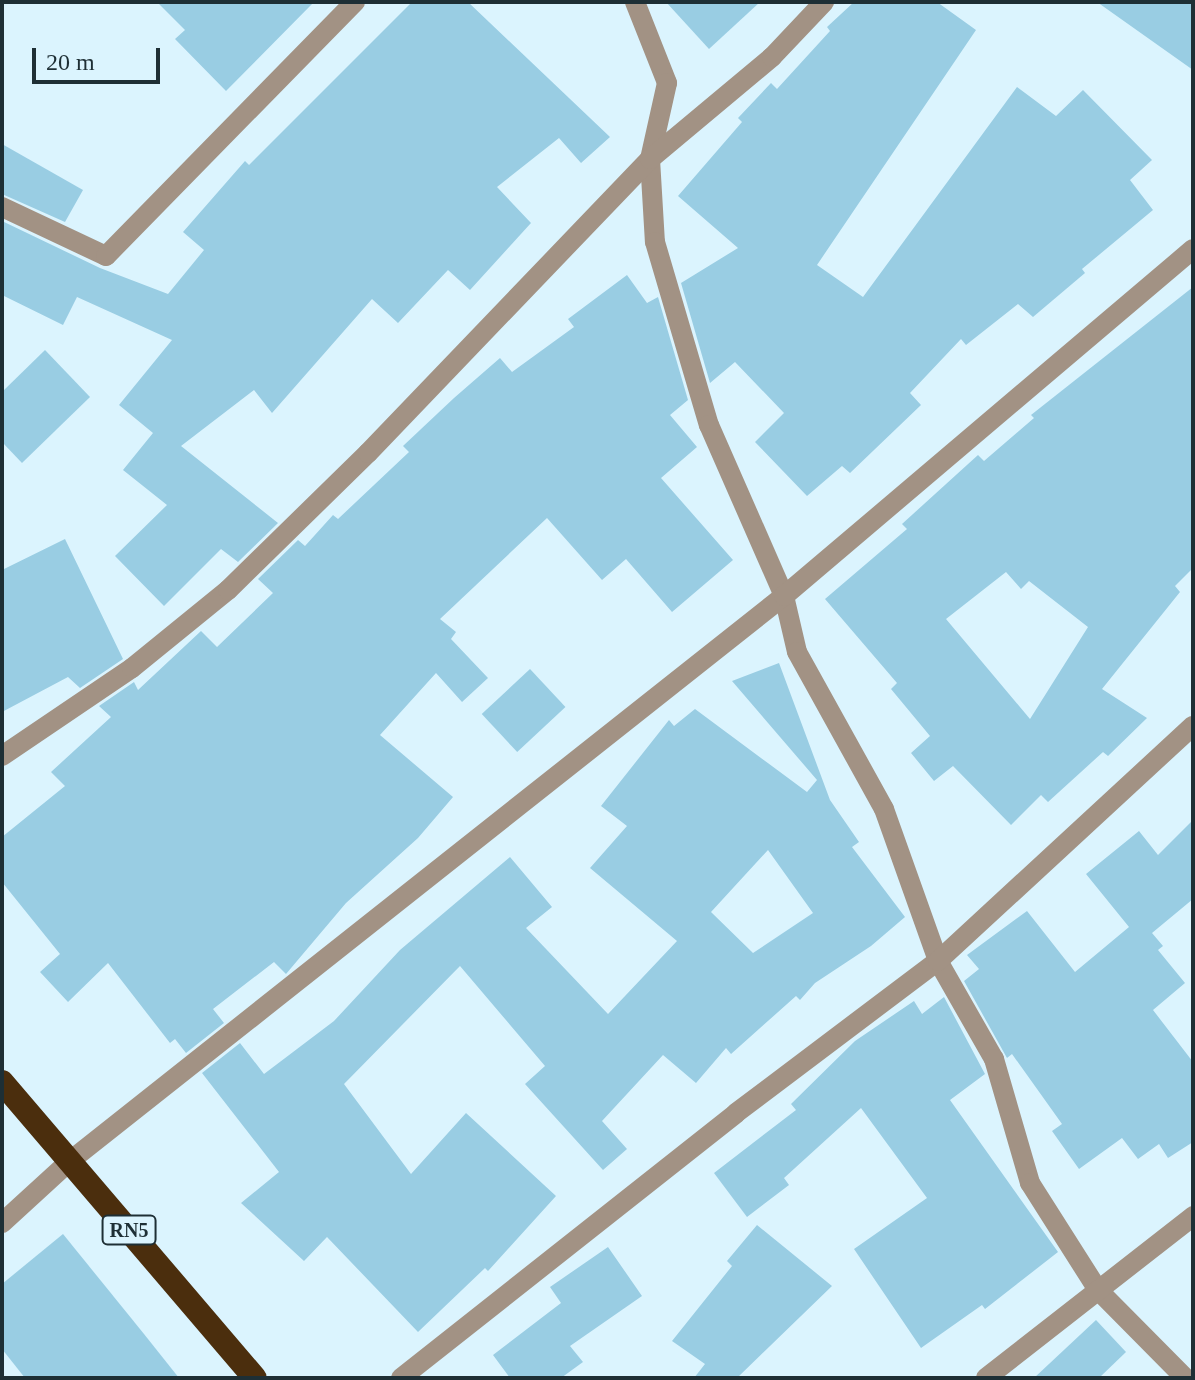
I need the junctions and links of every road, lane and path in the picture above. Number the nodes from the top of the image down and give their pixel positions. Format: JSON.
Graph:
{"nodes":[{"id":1,"x":355,"y":2,"type":"edge"},
{"id":2,"x":635,"y":2,"type":"edge"},
{"id":3,"x":824,"y":2,"type":"edge"},
{"id":4,"x":650,"y":159,"type":"junction"},
{"id":5,"x":2,"y":207,"type":"edge"},
{"id":6,"x":1193,"y":249,"type":"edge"},
{"id":7,"x":784,"y":596,"type":"junction"},
{"id":8,"x":1193,"y":726,"type":"edge"},
{"id":9,"x":2,"y":756,"type":"edge"},
{"id":10,"x":938,"y":961,"type":"junction"},
{"id":11,"x":2,"y":1082,"type":"edge"},
{"id":12,"x":70,"y":1161,"type":"junction"},
{"id":13,"x":1193,"y":1216,"type":"edge"},
{"id":14,"x":2,"y":1223,"type":"edge"},
{"id":15,"x":1098,"y":1290,"type":"junction"},
{"id":16,"x":255,"y":1378,"type":"edge"},
{"id":17,"x":401,"y":1378,"type":"edge"},
{"id":18,"x":986,"y":1378,"type":"edge"},
{"id":19,"x":1185,"y":1378,"type":"edge"}],
"edges":[{"from":1,"to":5,"type":"street"},
{"from":2,"to":4,"type":"street"},
{"from":3,"to":4,"type":"street"},
{"from":4,"to":7,"type":"street"},
{"from":4,"to":9,"type":"street"},
{"from":6,"to":7,"type":"street"},
{"from":7,"to":10,"type":"street"},
{"from":7,"to":12,"type":"street"},
{"from":8,"to":10,"type":"street"},
{"from":10,"to":15,"type":"street"},
{"from":10,"to":17,"type":"street"},
{"from":11,"to":12,"type":"highway","number":"RN5"},
{"from":12,"to":14,"type":"street"},
{"from":12,"to":16,"type":"highway","number":"RN5"},
{"from":13,"to":15,"type":"street"},
{"from":15,"to":18,"type":"street"},
{"from":15,"to":19,"type":"street"}]}
